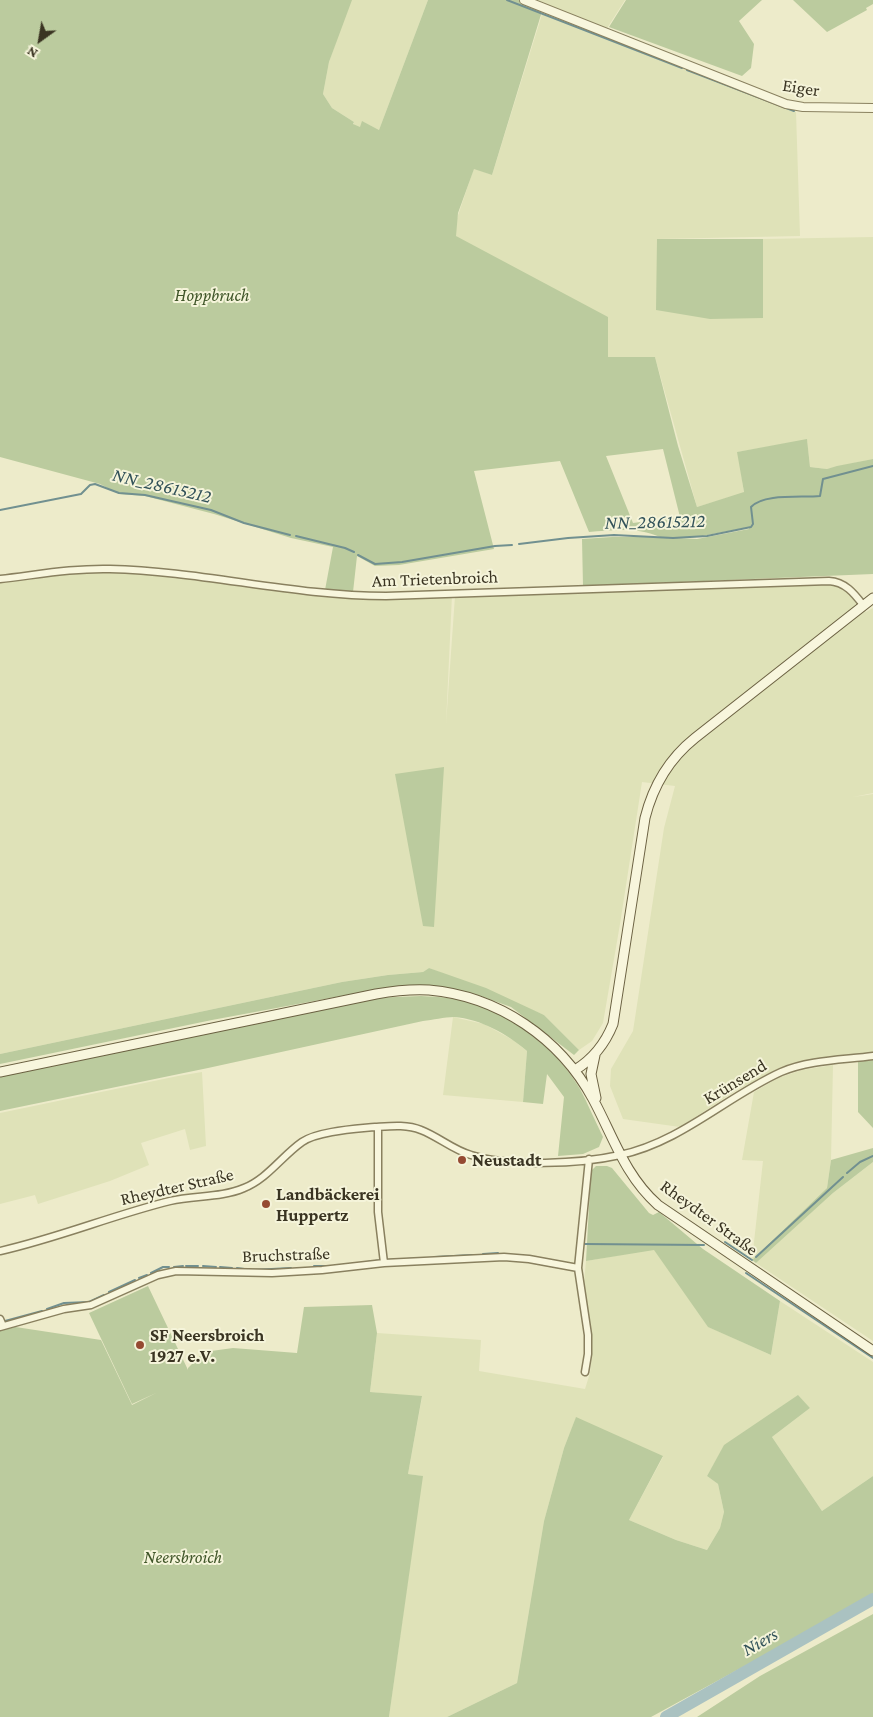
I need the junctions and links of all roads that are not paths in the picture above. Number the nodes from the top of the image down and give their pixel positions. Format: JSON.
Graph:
{"nodes":[{"id":1,"x":524,"y":0,"type":"edge"},
{"id":2,"x":873,"y":108,"type":"edge"},
{"id":3,"x":0,"y":579,"type":"edge"},
{"id":4,"x":873,"y":598,"type":"edge"},
{"id":5,"x":863,"y":605,"type":"junction"},
{"id":6,"x":595,"y":1054,"type":"junction"},
{"id":7,"x":873,"y":1056,"type":"edge"},
{"id":8,"x":574,"y":1070,"type":"junction"},
{"id":9,"x":0,"y":1072,"type":"edge"},
{"id":10,"x":600,"y":1113,"type":"junction"},
{"id":11,"x":378,"y":1127,"type":"junction"},
{"id":12,"x":620,"y":1155,"type":"junction"},
{"id":13,"x":590,"y":1159,"type":"junction"},
{"id":14,"x":0,"y":1251,"type":"edge"},
{"id":15,"x":384,"y":1263,"type":"junction"},
{"id":16,"x":578,"y":1268,"type":"junction"},
{"id":17,"x":0,"y":1319,"type":"edge"},
{"id":18,"x":1,"y":1327,"type":"edge"},
{"id":19,"x":873,"y":1351,"type":"edge"},
{"id":20,"x":585,"y":1372,"type":"dead end"}],
"edges":[{"from":1,"to":2,"type":"street","name":"Eiger"},
{"from":3,"to":5,"type":"street","name":"Am Trietenbroich"},
{"from":4,"to":5,"type":"main road"},
{"from":5,"to":6,"type":"main road"},
{"from":6,"to":8,"type":"main road"},
{"from":6,"to":10,"type":"main road"},
{"from":7,"to":12,"type":"street","name":"Krünsend"},
{"from":8,"to":9,"type":"main road"},
{"from":8,"to":10,"type":"main road"},
{"from":10,"to":12,"type":"main road"},
{"from":11,"to":13,"type":"street","name":"Rheydter Straße"},
{"from":11,"to":14,"type":"street","name":"Rheydter Straße"},
{"from":11,"to":15,"type":"street"},
{"from":12,"to":13,"type":"street","name":"Rheydter Straße"},
{"from":12,"to":19,"type":"main road","name":"Rheydter Straße"},
{"from":13,"to":16,"type":"street"},
{"from":15,"to":16,"type":"street","name":"Bruchstraße"},
{"from":15,"to":18,"type":"street","name":"Bruchstraße"},
{"from":16,"to":20,"type":"street"},
{"from":17,"to":18,"type":"street","name":"Bruchstraße"}]}
